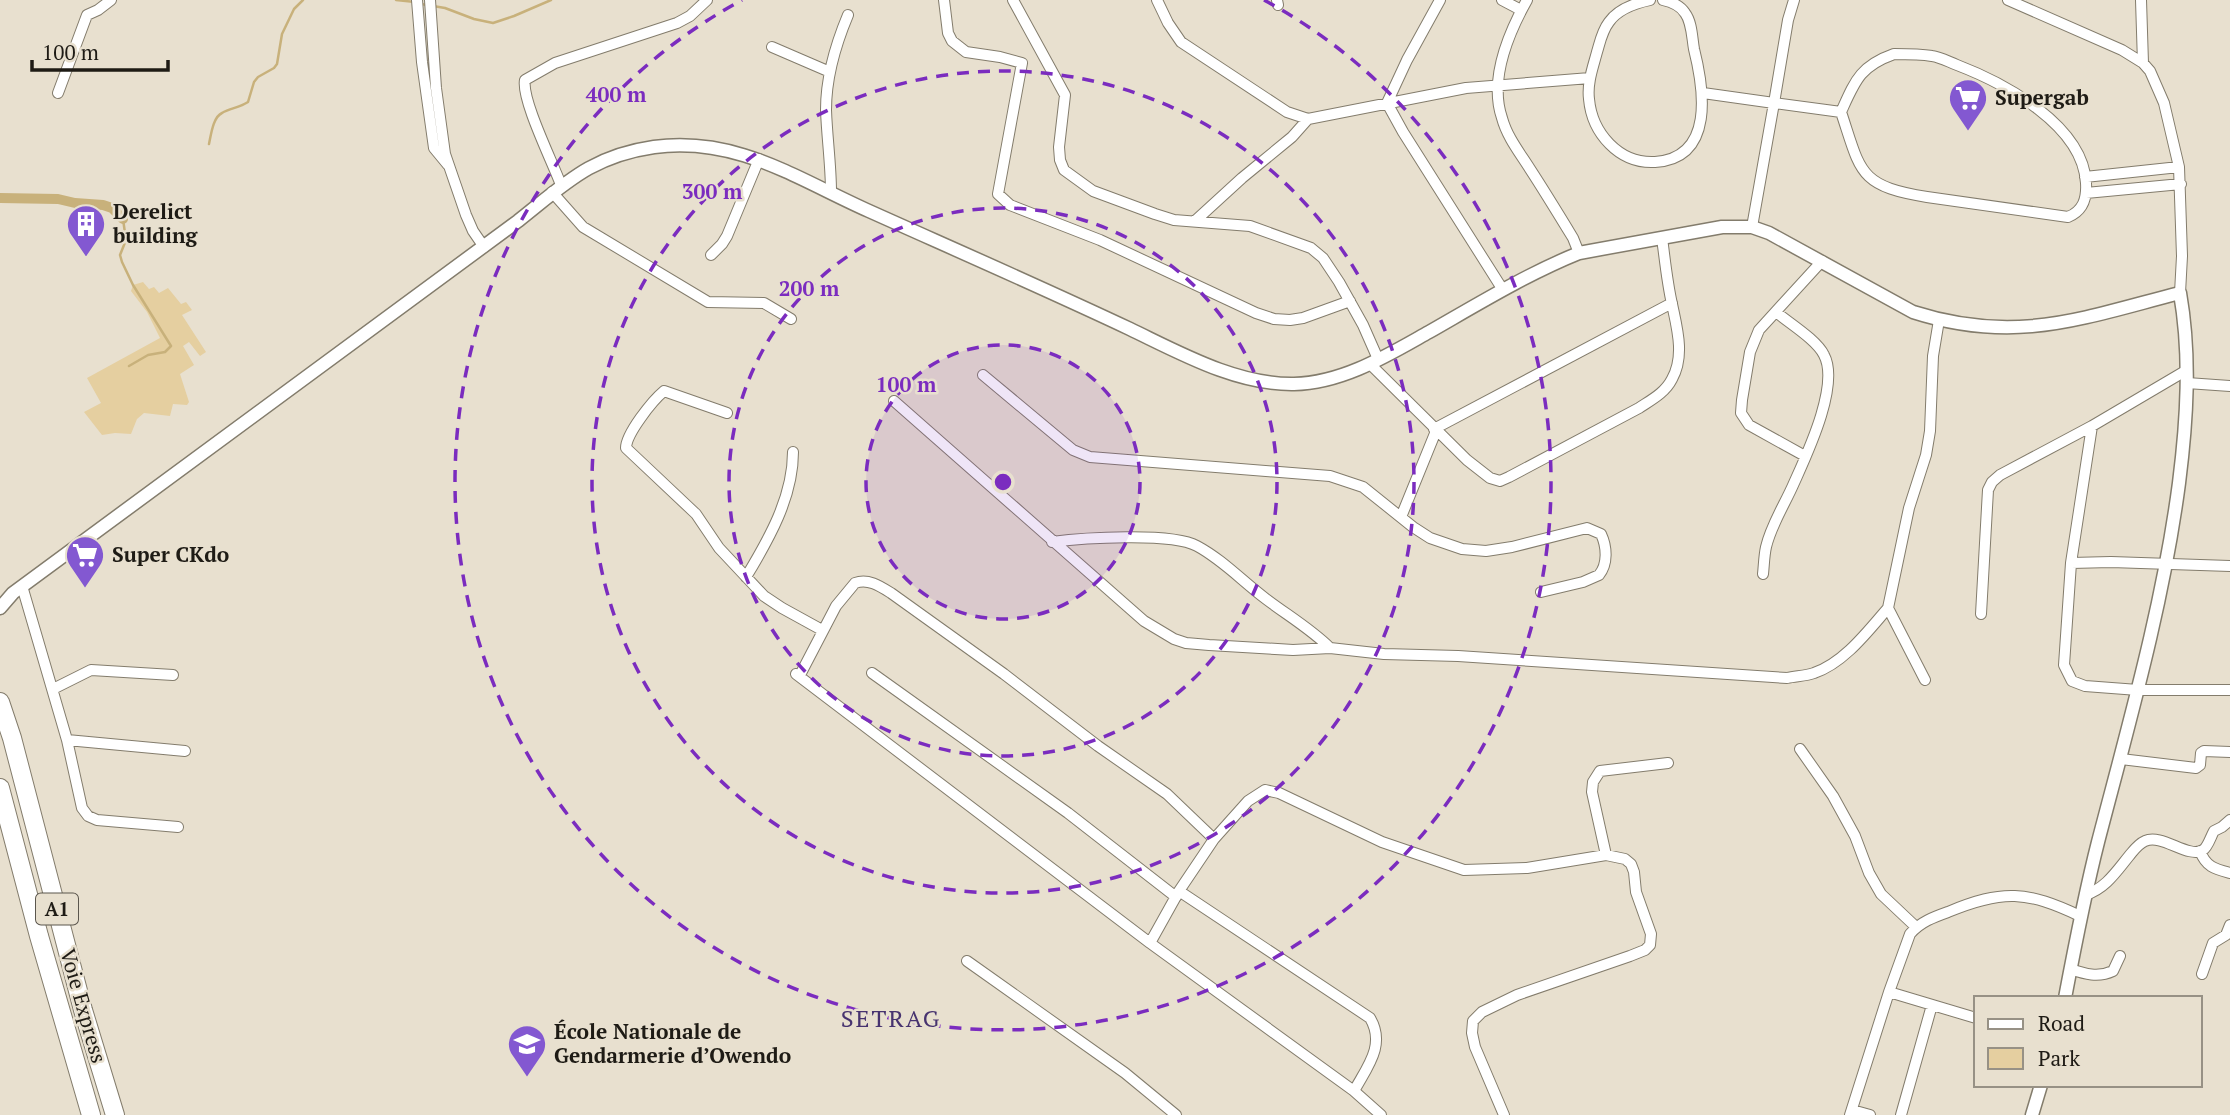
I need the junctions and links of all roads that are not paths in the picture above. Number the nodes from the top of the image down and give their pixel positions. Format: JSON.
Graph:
{"nodes":[{"id":1,"x":111,"y":0,"type":"edge"},
{"id":2,"x":707,"y":0,"type":"edge"},
{"id":3,"x":944,"y":0,"type":"edge"},
{"id":4,"x":1013,"y":0,"type":"edge"},
{"id":5,"x":1157,"y":0,"type":"edge"},
{"id":6,"x":1440,"y":0,"type":"edge"},
{"id":7,"x":1502,"y":0,"type":"edge"},
{"id":8,"x":1527,"y":0,"type":"edge"},
{"id":9,"x":1650,"y":0,"type":"edge"},
{"id":10,"x":1663,"y":0,"type":"edge"},
{"id":11,"x":1794,"y":0,"type":"edge"},
{"id":12,"x":2008,"y":0,"type":"edge"},
{"id":13,"x":2141,"y":0,"type":"edge"},
{"id":14,"x":417,"y":4,"type":"edge"},
{"id":15,"x":431,"y":4,"type":"edge"},
{"id":16,"x":1521,"y":10,"type":"junction"},
{"id":17,"x":848,"y":15,"type":"dead end"},
{"id":18,"x":772,"y":47,"type":"dead end"},
{"id":19,"x":2143,"y":63,"type":"junction"},
{"id":20,"x":830,"y":72,"type":"junction"},
{"id":21,"x":1590,"y":78,"type":"junction"},
{"id":22,"x":1498,"y":84,"type":"junction"},
{"id":23,"x":58,"y":93,"type":"dead end"},
{"id":24,"x":1703,"y":93,"type":"junction"},
{"id":25,"x":1387,"y":103,"type":"junction"},
{"id":26,"x":1774,"y":103,"type":"junction"},
{"id":27,"x":1841,"y":112,"type":"junction"},
{"id":28,"x":1308,"y":119,"type":"junction"},
{"id":29,"x":759,"y":159,"type":"junction"},
{"id":30,"x":448,"y":166,"type":"junction"},
{"id":31,"x":2179,"y":167,"type":"junction"},
{"id":32,"x":2085,"y":177,"type":"junction"},
{"id":33,"x":2181,"y":184,"type":"junction"},
{"id":34,"x":557,"y":188,"type":"junction"},
{"id":35,"x":831,"y":192,"type":"junction"},
{"id":36,"x":2086,"y":193,"type":"junction"},
{"id":37,"x":1195,"y":222,"type":"junction"},
{"id":38,"x":1752,"y":227,"type":"junction"},
{"id":39,"x":1662,"y":238,"type":"junction"},
{"id":40,"x":484,"y":247,"type":"junction"},
{"id":41,"x":1579,"y":253,"type":"junction"},
{"id":42,"x":711,"y":255,"type":"dead end"},
{"id":43,"x":1822,"y":261,"type":"junction"},
{"id":44,"x":1503,"y":290,"type":"junction"},
{"id":45,"x":2180,"y":293,"type":"junction"},
{"id":46,"x":1350,"y":301,"type":"junction"},
{"id":47,"x":1672,"y":303,"type":"junction"},
{"id":48,"x":1776,"y":312,"type":"junction"},
{"id":49,"x":791,"y":319,"type":"dead end"},
{"id":50,"x":1939,"y":320,"type":"junction"},
{"id":51,"x":1374,"y":362,"type":"junction"},
{"id":52,"x":983,"y":375,"type":"dead end"},
{"id":53,"x":2187,"y":377,"type":"junction"},
{"id":54,"x":2230,"y":386,"type":"edge"},
{"id":55,"x":894,"y":401,"type":"dead end"},
{"id":56,"x":727,"y":412,"type":"dead end"},
{"id":57,"x":2092,"y":426,"type":"junction"},
{"id":58,"x":1435,"y":430,"type":"junction"},
{"id":59,"x":793,"y":452,"type":"dead end"},
{"id":60,"x":1805,"y":456,"type":"junction"},
{"id":61,"x":1401,"y":517,"type":"junction"},
{"id":62,"x":1052,"y":542,"type":"junction"},
{"id":63,"x":2071,"y":563,"type":"junction"},
{"id":64,"x":2166,"y":564,"type":"junction"},
{"id":65,"x":2230,"y":566,"type":"edge"},
{"id":66,"x":1763,"y":574,"type":"dead end"},
{"id":67,"x":746,"y":577,"type":"junction"},
{"id":68,"x":12,"y":591,"type":"edge"},
{"id":69,"x":1541,"y":592,"type":"dead end"},
{"id":70,"x":0,"y":608,"type":"edge"},
{"id":71,"x":1888,"y":608,"type":"junction"},
{"id":72,"x":1981,"y":614,"type":"dead end"},
{"id":73,"x":822,"y":630,"type":"junction"},
{"id":74,"x":1330,"y":648,"type":"junction"},
{"id":75,"x":872,"y":673,"type":"dead end"},
{"id":76,"x":173,"y":675,"type":"dead end"},
{"id":77,"x":1925,"y":680,"type":"dead end"},
{"id":78,"x":53,"y":689,"type":"junction"},
{"id":79,"x":2138,"y":690,"type":"junction"},
{"id":80,"x":2230,"y":690,"type":"edge"},
{"id":81,"x":0,"y":702,"type":"edge"},
{"id":82,"x":67,"y":740,"type":"junction"},
{"id":83,"x":1800,"y":749,"type":"dead end"},
{"id":84,"x":185,"y":751,"type":"dead end"},
{"id":85,"x":2230,"y":752,"type":"edge"},
{"id":86,"x":2121,"y":759,"type":"junction"},
{"id":87,"x":1668,"y":763,"type":"dead end"},
{"id":88,"x":0,"y":788,"type":"edge"},
{"id":89,"x":2230,"y":820,"type":"edge"},
{"id":90,"x":178,"y":827,"type":"dead end"},
{"id":91,"x":1214,"y":839,"type":"junction"},
{"id":92,"x":2200,"y":851,"type":"junction"},
{"id":93,"x":1606,"y":855,"type":"junction"},
{"id":94,"x":2230,"y":873,"type":"edge"},
{"id":95,"x":1177,"y":894,"type":"junction"},
{"id":96,"x":2085,"y":895,"type":"junction"},
{"id":97,"x":2080,"y":916,"type":"junction"},
{"id":98,"x":2230,"y":925,"type":"edge"},
{"id":99,"x":1916,"y":927,"type":"junction"},
{"id":100,"x":1150,"y":943,"type":"junction"},
{"id":101,"x":2120,"y":956,"type":"dead end"},
{"id":102,"x":967,"y":961,"type":"dead end"},
{"id":103,"x":2070,"y":970,"type":"junction"},
{"id":104,"x":2202,"y":974,"type":"dead end"},
{"id":105,"x":1889,"y":992,"type":"junction"},
{"id":106,"x":2065,"y":996,"type":"edge"},
{"id":107,"x":1932,"y":1005,"type":"junction"},
{"id":108,"x":1974,"y":1017,"type":"edge"},
{"id":109,"x":2040,"y":1087,"type":"edge"},
{"id":110,"x":1354,"y":1091,"type":"junction"},
{"id":111,"x":1851,"y":1112,"type":"edge"},
{"id":112,"x":91,"y":1115,"type":"edge"},
{"id":113,"x":115,"y":1115,"type":"edge"},
{"id":114,"x":1175,"y":1115,"type":"edge"},
{"id":115,"x":1381,"y":1115,"type":"edge"},
{"id":116,"x":1504,"y":1115,"type":"edge"},
{"id":117,"x":1870,"y":1115,"type":"edge"},
{"id":118,"x":1901,"y":1115,"type":"edge"},
{"id":119,"x":2032,"y":1115,"type":"edge"}],
"edges":[{"from":1,"to":23,"type":"street"},
{"from":2,"to":34,"type":"street"},
{"from":3,"to":46,"type":"street"},
{"from":4,"to":37,"type":"street"},
{"from":5,"to":28,"type":"street"},
{"from":6,"to":25,"type":"street"},
{"from":7,"to":16,"type":"street"},
{"from":8,"to":16,"type":"street"},
{"from":9,"to":21,"type":"street"},
{"from":10,"to":24,"type":"street"},
{"from":11,"to":26,"type":"street"},
{"from":12,"to":19,"type":"street"},
{"from":13,"to":19,"type":"street"},
{"from":14,"to":30,"type":"street"},
{"from":15,"to":30,"type":"street"},
{"from":16,"to":22,"type":"street"},
{"from":17,"to":20,"type":"street"},
{"from":18,"to":20,"type":"street"},
{"from":19,"to":31,"type":"street"},
{"from":20,"to":35,"type":"street"},
{"from":21,"to":22,"type":"street"},
{"from":21,"to":24,"type":"street"},
{"from":22,"to":25,"type":"street"},
{"from":22,"to":41,"type":"street"},
{"from":24,"to":26,"type":"street"},
{"from":25,"to":28,"type":"street"},
{"from":25,"to":44,"type":"street"},
{"from":26,"to":27,"type":"street"},
{"from":26,"to":38,"type":"street"},
{"from":27,"to":32,"type":"street"},
{"from":27,"to":36,"type":"street"},
{"from":28,"to":37,"type":"street"},
{"from":29,"to":34,"type":"street"},
{"from":29,"to":35,"type":"street"},
{"from":29,"to":42,"type":"street"},
{"from":30,"to":40,"type":"street"},
{"from":31,"to":32,"type":"street"},
{"from":31,"to":33,"type":"street"},
{"from":32,"to":36,"type":"street"},
{"from":33,"to":36,"type":"street"},
{"from":33,"to":45,"type":"street"},
{"from":34,"to":40,"type":"street"},
{"from":34,"to":49,"type":"street"},
{"from":35,"to":51,"type":"street"},
{"from":37,"to":46,"type":"street"},
{"from":38,"to":39,"type":"street"},
{"from":38,"to":43,"type":"street"},
{"from":39,"to":41,"type":"street"},
{"from":39,"to":47,"type":"street"},
{"from":40,"to":68,"type":"street"},
{"from":41,"to":44,"type":"street"},
{"from":43,"to":48,"type":"street"},
{"from":43,"to":50,"type":"street"},
{"from":44,"to":51,"type":"street"},
{"from":45,"to":50,"type":"street"},
{"from":45,"to":53,"type":"street"},
{"from":46,"to":51,"type":"street"},
{"from":47,"to":58,"type":"street"},
{"from":47,"to":58,"type":"street"},
{"from":48,"to":60,"type":"street"},
{"from":48,"to":60,"type":"street"},
{"from":50,"to":71,"type":"street"},
{"from":51,"to":58,"type":"street"},
{"from":52,"to":61,"type":"street"},
{"from":53,"to":54,"type":"street"},
{"from":53,"to":57,"type":"street"},
{"from":53,"to":64,"type":"street"},
{"from":55,"to":62,"type":"street"},
{"from":56,"to":67,"type":"street"},
{"from":57,"to":63,"type":"street"},
{"from":57,"to":72,"type":"street"},
{"from":58,"to":61,"type":"street"},
{"from":59,"to":67,"type":"street"},
{"from":60,"to":66,"type":"street"},
{"from":61,"to":69,"type":"street"},
{"from":62,"to":74,"type":"street"},
{"from":62,"to":74,"type":"street"},
{"from":63,"to":64,"type":"street"},
{"from":63,"to":79,"type":"street"},
{"from":64,"to":65,"type":"street"},
{"from":64,"to":79,"type":"street"},
{"from":67,"to":73,"type":"street"},
{"from":68,"to":70,"type":"street"},
{"from":68,"to":78,"type":"street"},
{"from":71,"to":74,"type":"street"},
{"from":71,"to":77,"type":"street"},
{"from":73,"to":91,"type":"street"},
{"from":73,"to":100,"type":"street"},
{"from":75,"to":95,"type":"street"},
{"from":76,"to":78,"type":"street"},
{"from":78,"to":82,"type":"street"},
{"from":79,"to":80,"type":"street"},
{"from":79,"to":86,"type":"street"},
{"from":81,"to":113,"type":"highway","number":"A1"},
{"from":82,"to":84,"type":"street"},
{"from":82,"to":90,"type":"street"},
{"from":83,"to":99,"type":"street"},
{"from":85,"to":86,"type":"street"},
{"from":86,"to":96,"type":"street"},
{"from":87,"to":93,"type":"street"},
{"from":88,"to":112,"type":"highway","name":"Voie Express","number":"A1"},
{"from":89,"to":92,"type":"street"},
{"from":91,"to":93,"type":"street"},
{"from":91,"to":95,"type":"street"},
{"from":92,"to":94,"type":"street"},
{"from":92,"to":96,"type":"street"},
{"from":93,"to":116,"type":"street"},
{"from":95,"to":100,"type":"street"},
{"from":95,"to":110,"type":"street"},
{"from":96,"to":97,"type":"street"},
{"from":97,"to":99,"type":"street"},
{"from":97,"to":103,"type":"street"},
{"from":98,"to":104,"type":"street"},
{"from":99,"to":105,"type":"street"},
{"from":100,"to":110,"type":"street"},
{"from":101,"to":103,"type":"street"},
{"from":102,"to":114,"type":"street"},
{"from":103,"to":106,"type":"street"},
{"from":105,"to":107,"type":"street"},
{"from":105,"to":111,"type":"street"},
{"from":107,"to":108,"type":"street"},
{"from":107,"to":118,"type":"street"},
{"from":109,"to":119,"type":"street"},
{"from":110,"to":115,"type":"street"},
{"from":111,"to":117,"type":"street"}]}
